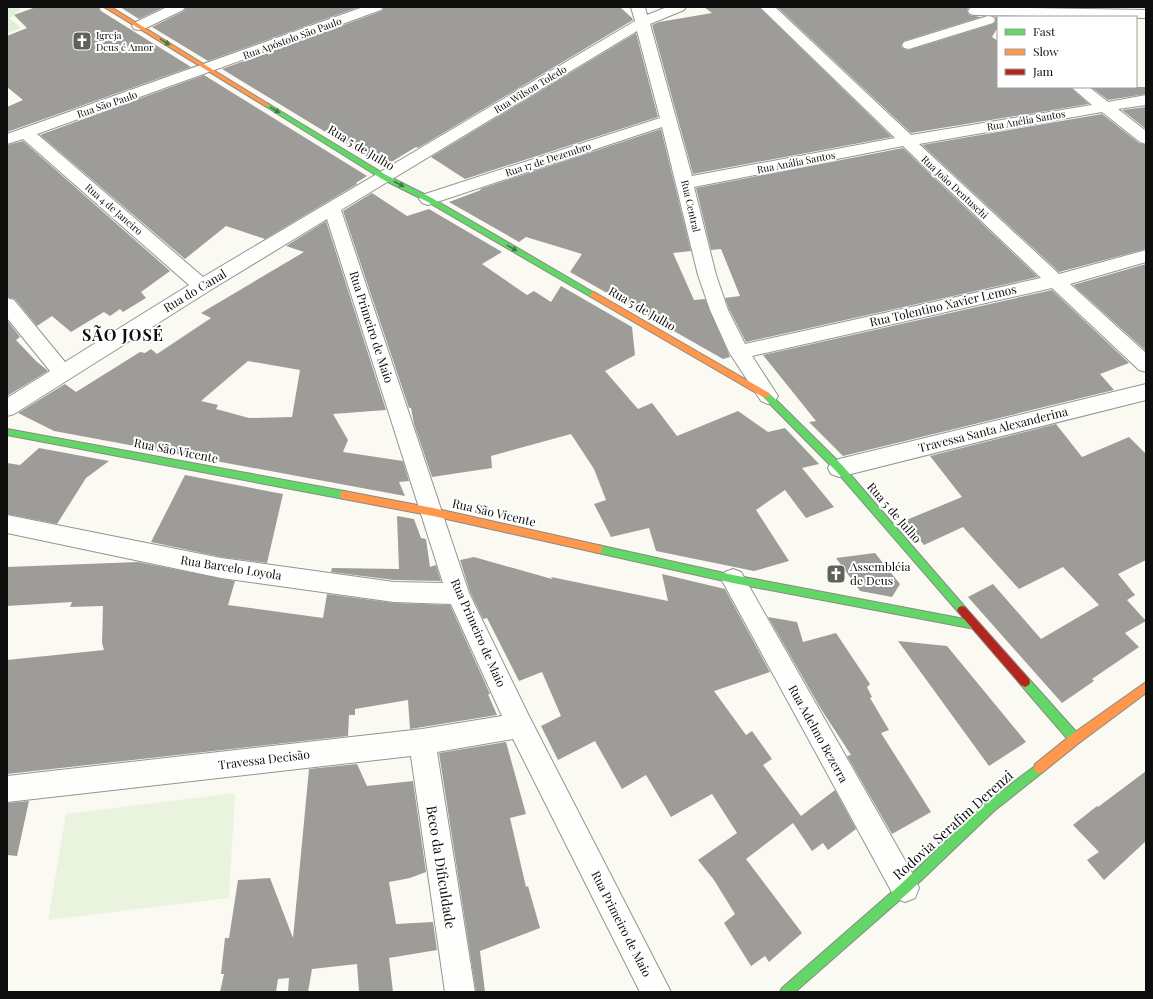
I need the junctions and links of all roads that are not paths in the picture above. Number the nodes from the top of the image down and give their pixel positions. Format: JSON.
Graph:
{"nodes":[{"id":1,"x":108,"y":7,"type":"edge"},
{"id":2,"x":178,"y":7,"type":"edge"},
{"id":3,"x":376,"y":7,"type":"edge"},
{"id":4,"x":679,"y":7,"type":"edge"},
{"id":5,"x":767,"y":7,"type":"edge"},
{"id":6,"x":972,"y":9,"type":"edge"},
{"id":7,"x":1146,"y":14,"type":"edge"},
{"id":8,"x":640,"y":15,"type":"edge"},
{"id":9,"x":993,"y":24,"type":"edge"},
{"id":10,"x":139,"y":26,"type":"junction"},
{"id":11,"x":909,"y":45,"type":"dead end"},
{"id":12,"x":208,"y":68,"type":"junction"},
{"id":13,"x":1080,"y":88,"type":"edge"},
{"id":14,"x":1146,"y":100,"type":"edge"},
{"id":15,"x":1105,"y":106,"type":"junction"},
{"id":16,"x":668,"y":120,"type":"junction"},
{"id":17,"x":26,"y":132,"type":"junction"},
{"id":18,"x":1146,"y":138,"type":"edge"},
{"id":19,"x":7,"y":139,"type":"edge"},
{"id":20,"x":906,"y":140,"type":"junction"},
{"id":21,"x":384,"y":177,"type":"junction"},
{"id":22,"x":685,"y":183,"type":"junction"},
{"id":23,"x":428,"y":199,"type":"junction"},
{"id":24,"x":332,"y":209,"type":"junction"},
{"id":25,"x":1146,"y":256,"type":"edge"},
{"id":26,"x":1056,"y":281,"type":"junction"},
{"id":27,"x":202,"y":286,"type":"junction"},
{"id":28,"x":7,"y":305,"type":"edge"},
{"id":29,"x":739,"y":352,"type":"junction"},
{"id":30,"x":1146,"y":366,"type":"edge"},
{"id":31,"x":63,"y":372,"type":"junction"},
{"id":32,"x":1146,"y":392,"type":"edge"},
{"id":33,"x":768,"y":396,"type":"junction"},
{"id":34,"x":7,"y":408,"type":"edge"},
{"id":35,"x":7,"y":432,"type":"edge"},
{"id":36,"x":839,"y":468,"type":"junction"},
{"id":37,"x":432,"y":512,"type":"junction"},
{"id":38,"x":7,"y":524,"type":"edge"},
{"id":39,"x":732,"y":579,"type":"junction"},
{"id":40,"x":458,"y":594,"type":"junction"},
{"id":41,"x":975,"y":625,"type":"junction"},
{"id":42,"x":1146,"y":687,"type":"edge"},
{"id":43,"x":520,"y":725,"type":"junction"},
{"id":44,"x":1075,"y":739,"type":"junction"},
{"id":45,"x":422,"y":742,"type":"junction"},
{"id":46,"x":7,"y":789,"type":"edge"},
{"id":47,"x":905,"y":888,"type":"junction"},
{"id":48,"x":460,"y":992,"type":"edge"},
{"id":49,"x":656,"y":992,"type":"edge"},
{"id":50,"x":786,"y":992,"type":"edge"}],
"edges":[{"from":1,"to":10,"type":"street","name":"Rua 5 de Julho"},
{"from":2,"to":10,"type":"street"},
{"from":3,"to":12,"type":"street","name":"Rua Apóstolo São Paulo"},
{"from":4,"to":8,"type":"street","name":"Rua Wilson Toledo"},
{"from":5,"to":20,"type":"street","name":"Rua João Dentuschi"},
{"from":6,"to":7,"type":"street"},
{"from":6,"to":9,"type":"street"},
{"from":8,"to":16,"type":"street","name":"Rua Central"},
{"from":8,"to":21,"type":"street","name":"Rua Wilson Toledo"},
{"from":9,"to":11,"type":"street"},
{"from":10,"to":12,"type":"street","name":"Rua 5 de Julho","one_way":true},
{"from":12,"to":17,"type":"street","name":"Rua São Paulo"},
{"from":12,"to":21,"type":"street","name":"Rua 5 de Julho","one_way":true},
{"from":13,"to":15,"type":"street"},
{"from":14,"to":15,"type":"street","name":"Rua Anélia Santos"},
{"from":15,"to":18,"type":"street"},
{"from":15,"to":20,"type":"street","name":"Rua Anélia Santos"},
{"from":16,"to":22,"type":"street","name":"Rua Central"},
{"from":16,"to":23,"type":"street","name":"Rua 17 de Dezembro"},
{"from":17,"to":19,"type":"street","name":"Rua São Paulo"},
{"from":17,"to":27,"type":"street","name":"Rua 4 de Janeiro"},
{"from":20,"to":22,"type":"street","name":"Rua Anália Santos"},
{"from":20,"to":26,"type":"street","name":"Rua João Dentuschi"},
{"from":21,"to":23,"type":"street","name":"Rua 5 de Julho","one_way":true},
{"from":21,"to":24,"type":"street","name":"Rua do Canal"},
{"from":22,"to":29,"type":"street","name":"Rua Central"},
{"from":23,"to":33,"type":"street","name":"Rua 5 de Julho","one_way":true},
{"from":24,"to":27,"type":"street","name":"Rua do Canal"},
{"from":24,"to":37,"type":"street","name":"Rua Primeiro de Maio"},
{"from":25,"to":26,"type":"street","name":"Rua Tolentino Xavier Lemos"},
{"from":26,"to":29,"type":"street","name":"Rua Tolentino Xavier Lemos"},
{"from":26,"to":30,"type":"street","name":"Rua João Dentuschi"},
{"from":27,"to":31,"type":"street","name":"Rua do Canal"},
{"from":28,"to":31,"type":"street"},
{"from":29,"to":33,"type":"street","name":"Rua Central"},
{"from":31,"to":34,"type":"street","name":"Rua do Canal"},
{"from":32,"to":36,"type":"street","name":"Travessa Santa Alexanderina"},
{"from":33,"to":36,"type":"street","name":"Rua 5 de Julho"},
{"from":35,"to":37,"type":"street","name":"Rua São Vicente"},
{"from":36,"to":41,"type":"street","name":"Rua 5 de Julho"},
{"from":37,"to":39,"type":"street","name":"Rua São Vicente"},
{"from":37,"to":40,"type":"street","name":"Rua Primeiro de Maio"},
{"from":38,"to":40,"type":"street","name":"Rua Barcelo Loyola"},
{"from":39,"to":41,"type":"street","name":"Rua São Vicente"},
{"from":39,"to":47,"type":"street","name":"Rua Adelmo Bezerra"},
{"from":40,"to":43,"type":"street","name":"Rua Primeiro de Maio"},
{"from":41,"to":44,"type":"street","name":"Rua 5 de Julho"},
{"from":42,"to":44,"type":"street","name":"Rodovia Serafim Derenzi"},
{"from":43,"to":45,"type":"street","name":"Travessa Decisão"},
{"from":43,"to":49,"type":"street","name":"Rua Primeiro de Maio"},
{"from":44,"to":47,"type":"street","name":"Rodovia Serafim Derenzi"},
{"from":45,"to":46,"type":"street","name":"Travessa Decisão"},
{"from":45,"to":48,"type":"street","name":"Beco da Dificuldade"},
{"from":47,"to":50,"type":"street","name":"Rodovia Serafim Derenzi"}]}
